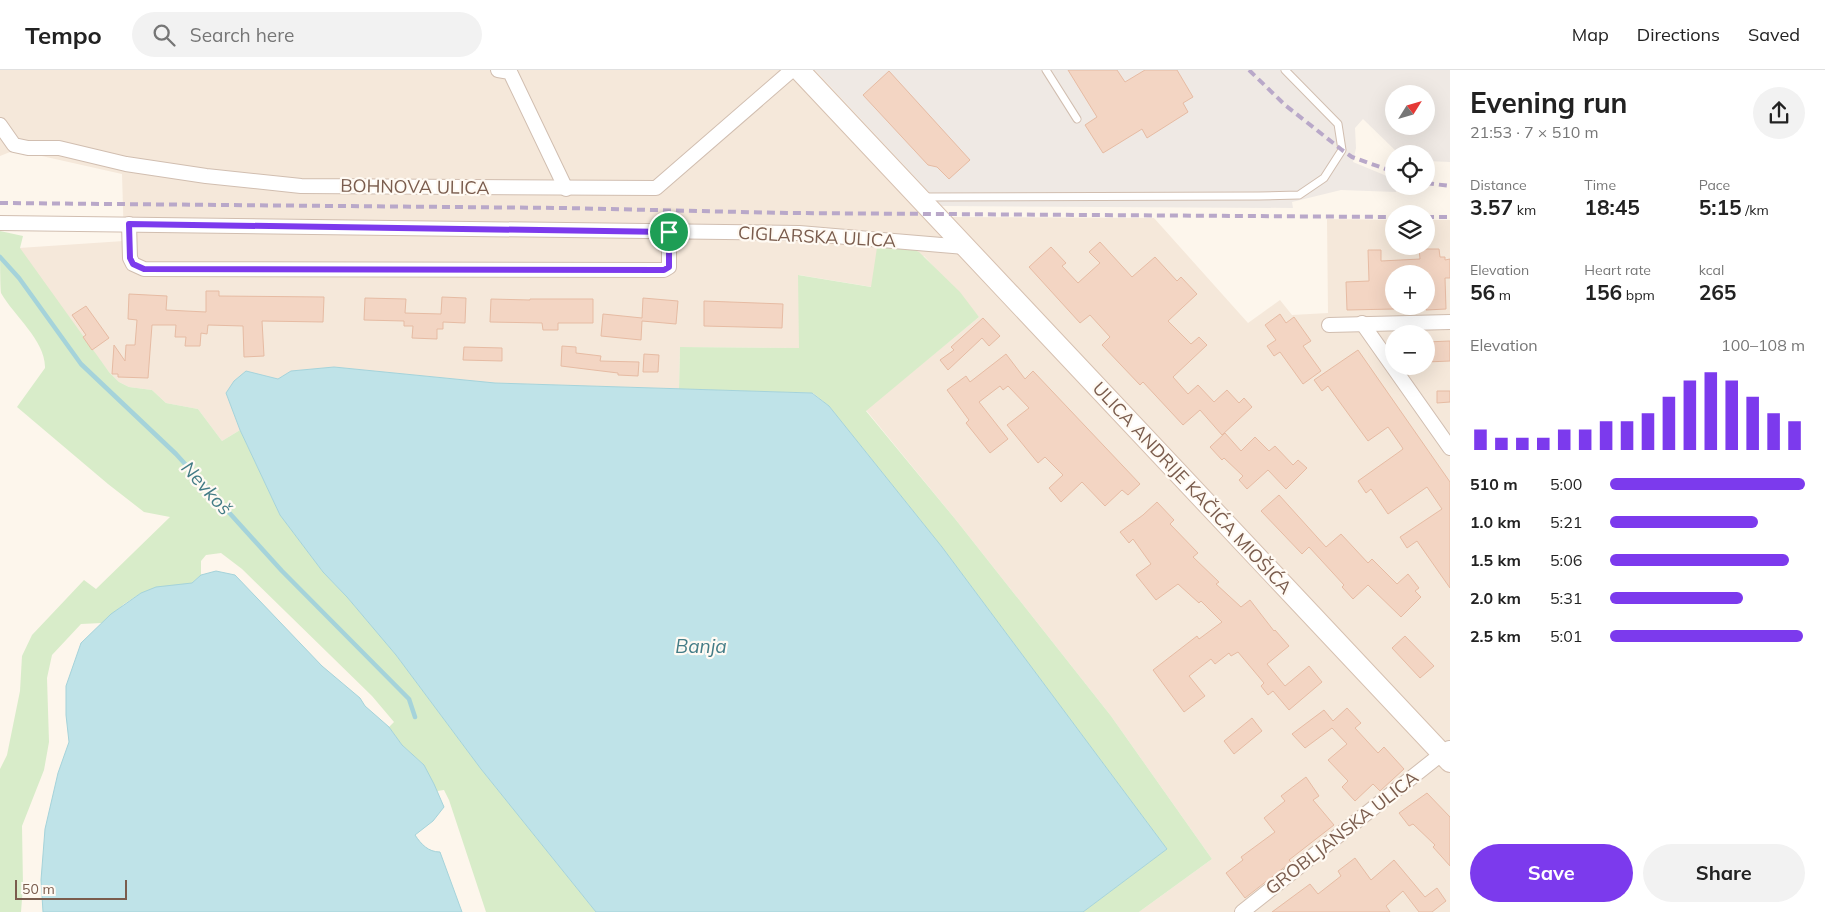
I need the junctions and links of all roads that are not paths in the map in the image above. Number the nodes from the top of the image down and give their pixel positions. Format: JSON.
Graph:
{"nodes":[{"id":1,"x":498,"y":70,"type":"edge"},
{"id":2,"x":792,"y":70,"type":"edge"},
{"id":3,"x":799,"y":70,"type":"edge"},
{"id":4,"x":1046,"y":70,"type":"edge"},
{"id":5,"x":1285,"y":70,"type":"edge"},
{"id":6,"x":1076,"y":119,"type":"dead end"},
{"id":7,"x":2,"y":129,"type":"edge"},
{"id":8,"x":566,"y":189,"type":"junction"},
{"id":9,"x":919,"y":197,"type":"junction"},
{"id":10,"x":0,"y":223,"type":"edge"},
{"id":11,"x":129,"y":224,"type":"junction"},
{"id":12,"x":669,"y":232,"type":"junction"},
{"id":13,"x":965,"y":247,"type":"junction"},
{"id":14,"x":1450,"y":322,"type":"edge"},
{"id":15,"x":1362,"y":323,"type":"junction"},
{"id":16,"x":1328,"y":325,"type":"dead end"},
{"id":17,"x":1450,"y":448,"type":"edge"},
{"id":18,"x":1448,"y":754,"type":"edge"},
{"id":19,"x":1242,"y":912,"type":"edge"}],
"edges":[{"from":1,"to":8,"type":"street"},
{"from":2,"to":8,"type":"street","name":"BOHNOVA ULICA"},
{"from":3,"to":9,"type":"main road","name":"ULICA ANDRIJE KAČIĆA MIOŠIĆA"},
{"from":4,"to":6,"type":"lane"},
{"from":5,"to":9,"type":"lane"},
{"from":7,"to":8,"type":"street","name":"BOHNOVA ULICA"},
{"from":9,"to":13,"type":"main road","name":"ULICA ANDRIJE KAČIĆA MIOŠIĆA"},
{"from":10,"to":11,"type":"street","name":"CIGLARSKA ULICA"},
{"from":11,"to":12,"type":"street","name":"CIGLARSKA ULICA"},
{"from":11,"to":12,"type":"street"},
{"from":12,"to":13,"type":"street","name":"CIGLARSKA ULICA"},
{"from":13,"to":18,"type":"main road","name":"ULICA ANDRIJE KAČIĆA MIOŠIĆA"},
{"from":14,"to":15,"type":"street"},
{"from":15,"to":16,"type":"street"},
{"from":15,"to":17,"type":"street"},
{"from":18,"to":19,"type":"street","name":"GROBLJANSKA ULICA"}]}
